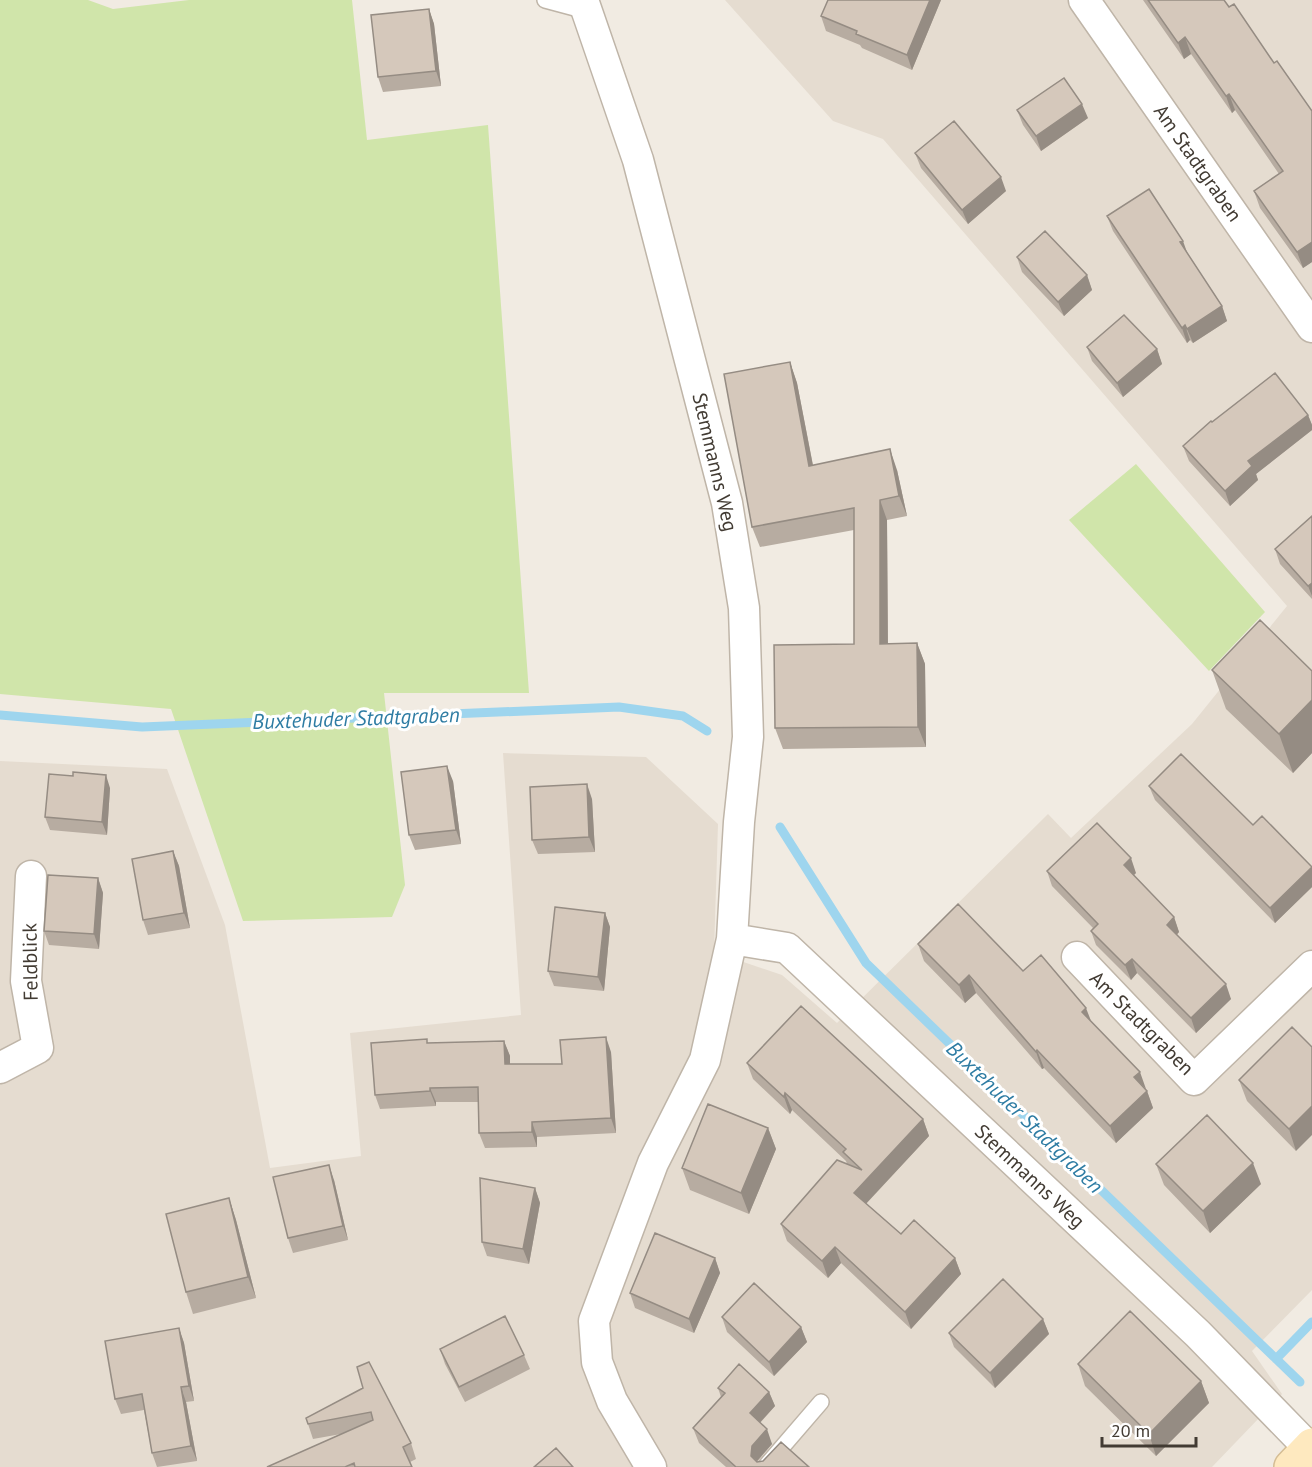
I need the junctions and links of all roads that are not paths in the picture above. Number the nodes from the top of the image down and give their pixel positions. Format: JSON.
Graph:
{"nodes":[{"id":1,"x":545,"y":0,"type":"edge"},
{"id":2,"x":1084,"y":0,"type":"edge"},
{"id":3,"x":584,"y":5,"type":"edge"},
{"id":4,"x":1312,"y":327,"type":"edge"},
{"id":5,"x":30,"y":876,"type":"dead end"},
{"id":6,"x":732,"y":939,"type":"junction"},
{"id":7,"x":1077,"y":957,"type":"dead end"},
{"id":8,"x":1312,"y":966,"type":"edge"},
{"id":9,"x":0,"y":1068,"type":"edge"},
{"id":10,"x":821,"y":1402,"type":"dead end"},
{"id":11,"x":1304,"y":1453,"type":"edge"},
{"id":12,"x":651,"y":1467,"type":"edge"},
{"id":13,"x":765,"y":1467,"type":"edge"}],
"edges":[{"from":1,"to":3,"type":"lane"},
{"from":2,"to":4,"type":"street","name":"Am Stadtgraben"},
{"from":3,"to":6,"type":"street","name":"Stemmanns Weg"},
{"from":5,"to":9,"type":"street","name":"Feldblick"},
{"from":6,"to":11,"type":"street","name":"Stemmanns Weg"},
{"from":6,"to":12,"type":"street","name":"Stemmanns Weg"},
{"from":7,"to":8,"type":"street","name":"Am Stadtgraben"},
{"from":10,"to":13,"type":"lane"}]}
